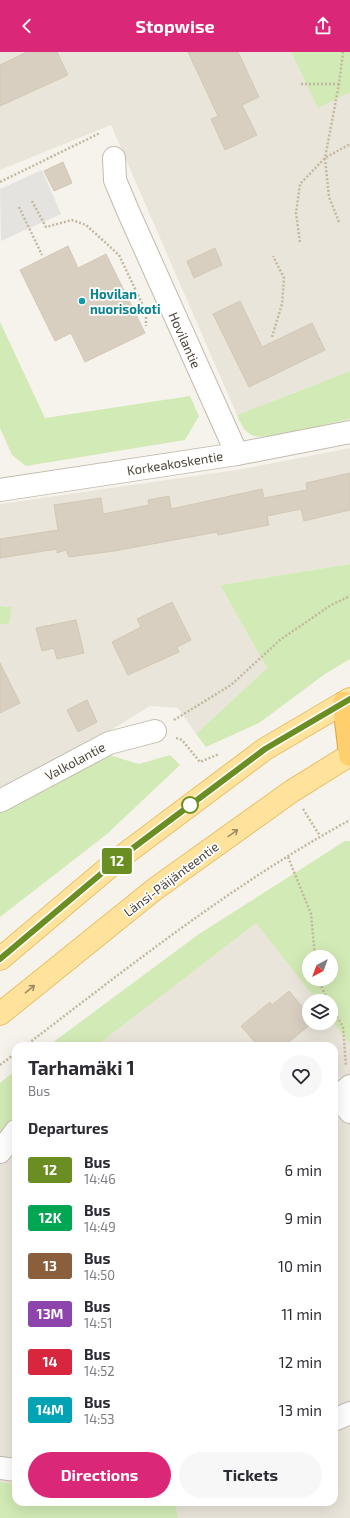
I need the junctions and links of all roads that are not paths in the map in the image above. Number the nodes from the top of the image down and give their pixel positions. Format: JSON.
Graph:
{"nodes":[{"id":1,"x":114,"y":158,"type":"dead end"},
{"id":2,"x":350,"y":432,"type":"edge"},
{"id":3,"x":237,"y":454,"type":"junction"},
{"id":4,"x":0,"y":490,"type":"edge"},
{"id":5,"x":348,"y":703,"type":"edge"},
{"id":6,"x":155,"y":731,"type":"road end"},
{"id":7,"x":350,"y":755,"type":"edge"},
{"id":8,"x":0,"y":801,"type":"edge"},
{"id":9,"x":0,"y":959,"type":"edge"},
{"id":10,"x":0,"y":1014,"type":"edge"},
{"id":11,"x":12,"y":1136,"type":"edge"},
{"id":12,"x":0,"y":1152,"type":"edge"},
{"id":13,"x":350,"y":1413,"type":"edge"},
{"id":14,"x":338,"y":1418,"type":"edge"},
{"id":15,"x":0,"y":1468,"type":"edge"},
{"id":16,"x":12,"y":1470,"type":"edge"}],
"edges":[{"from":1,"to":3,"type":"street","name":"Hovilantie"},
{"from":2,"to":3,"type":"street","name":"Korkeakoskentie"},
{"from":3,"to":4,"type":"street","name":"Korkeakoskentie"},
{"from":5,"to":7,"type":"highway"},
{"from":5,"to":9,"type":"main road"},
{"from":6,"to":8,"type":"street","name":"Valkolantie"},
{"from":10,"to":7,"type":"main road","name":"Länsi-Päijänteentie","one_way":true},
{"from":11,"to":12,"type":"street"},
{"from":13,"to":14,"type":"street"},
{"from":15,"to":16,"type":"street"}]}
